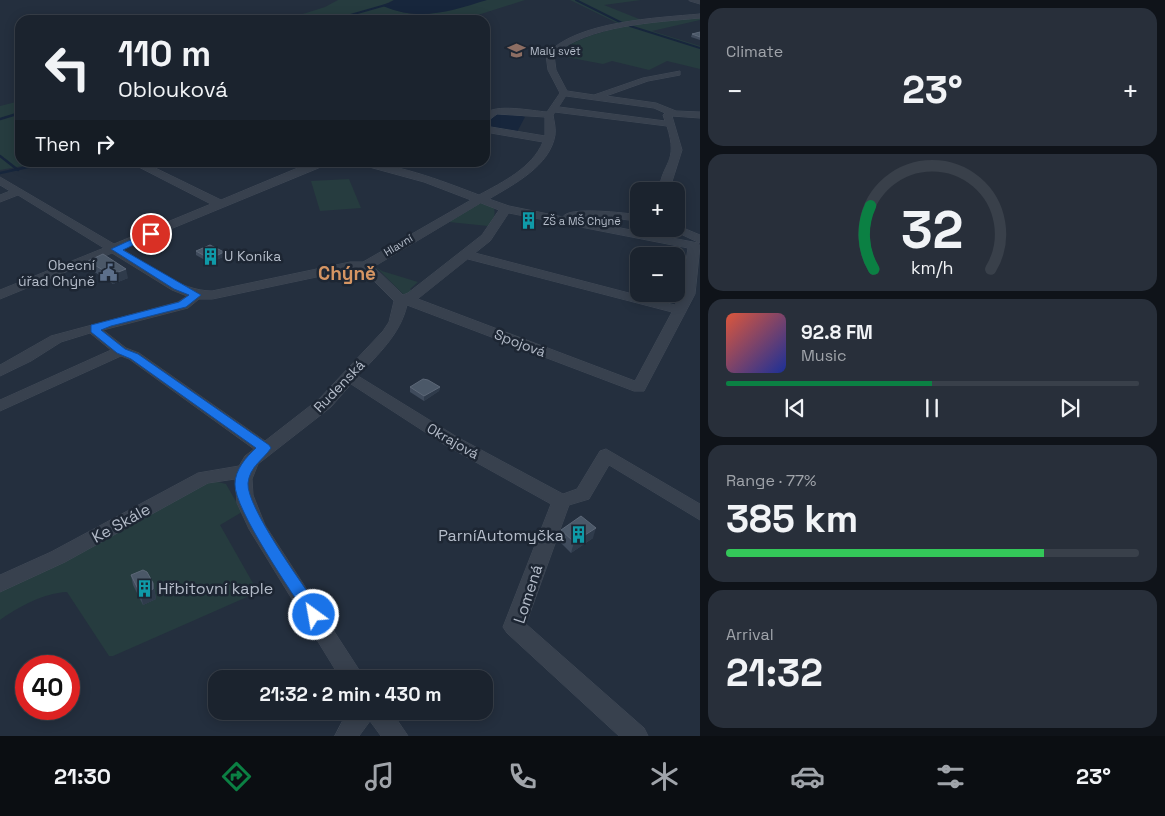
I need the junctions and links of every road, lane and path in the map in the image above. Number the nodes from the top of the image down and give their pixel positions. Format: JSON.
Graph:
{"nodes":[{"id":1,"x":692,"y":0,"type":"edge"},
{"id":2,"x":700,"y":2,"type":"edge"},
{"id":3,"x":700,"y":16,"type":"edge"},
{"id":4,"x":676,"y":74,"type":"dead end"},
{"id":5,"x":564,"y":93,"type":"junction"},
{"id":6,"x":595,"y":98,"type":"junction"},
{"id":7,"x":551,"y":112,"type":"junction"},
{"id":8,"x":668,"y":112,"type":"junction"},
{"id":9,"x":490,"y":114,"type":"edge"},
{"id":10,"x":700,"y":115,"type":"edge"},
{"id":11,"x":670,"y":124,"type":"junction"},
{"id":12,"x":490,"y":130,"type":"edge"},
{"id":13,"x":549,"y":140,"type":"junction"},
{"id":14,"x":144,"y":167,"type":"edge"},
{"id":15,"x":312,"y":167,"type":"edge"},
{"id":16,"x":376,"y":167,"type":"edge"},
{"id":17,"x":0,"y":180,"type":"edge"},
{"id":18,"x":664,"y":182,"type":"edge"},
{"id":19,"x":19,"y":191,"type":"junction"},
{"id":20,"x":0,"y":199,"type":"edge"},
{"id":21,"x":477,"y":199,"type":"junction"},
{"id":22,"x":222,"y":205,"type":"junction"},
{"id":23,"x":506,"y":209,"type":"junction"},
{"id":24,"x":547,"y":217,"type":"junction"},
{"id":25,"x":630,"y":217,"type":"edge"},
{"id":26,"x":685,"y":234,"type":"edge"},
{"id":27,"x":698,"y":243,"type":"edge"},
{"id":28,"x":116,"y":249,"type":"junction"},
{"id":29,"x":465,"y":254,"type":"junction"},
{"id":30,"x":366,"y":266,"type":"junction"},
{"id":31,"x":0,"y":295,"type":"edge"},
{"id":32,"x":196,"y":295,"type":"junction"},
{"id":33,"x":401,"y":300,"type":"junction"},
{"id":34,"x":678,"y":310,"type":"junction"},
{"id":35,"x":94,"y":327,"type":"junction"},
{"id":36,"x":121,"y":351,"type":"junction"},
{"id":37,"x":0,"y":371,"type":"edge"},
{"id":38,"x":348,"y":376,"type":"junction"},
{"id":39,"x":0,"y":406,"type":"edge"},
{"id":40,"x":264,"y":448,"type":"junction"},
{"id":41,"x":244,"y":472,"type":"junction"},
{"id":42,"x":561,"y":501,"type":"junction"},
{"id":43,"x":700,"y":513,"type":"edge"},
{"id":44,"x":0,"y":584,"type":"edge"},
{"id":45,"x":348,"y":670,"type":"edge"},
{"id":46,"x":355,"y":720,"type":"edge"},
{"id":47,"x":383,"y":720,"type":"edge"},
{"id":48,"x":347,"y":736,"type":"edge"},
{"id":49,"x":396,"y":736,"type":"edge"},
{"id":50,"x":636,"y":736,"type":"edge"}],
"edges":[{"from":1,"to":2,"type":"street"},
{"from":3,"to":5,"type":"street"},
{"from":4,"to":6,"type":"street"},
{"from":5,"to":6,"type":"street"},
{"from":5,"to":7,"type":"street"},
{"from":6,"to":8,"type":"street"},
{"from":7,"to":9,"type":"street"},
{"from":7,"to":11,"type":"street"},
{"from":7,"to":13,"type":"street"},
{"from":8,"to":10,"type":"street"},
{"from":8,"to":11,"type":"street"},
{"from":11,"to":18,"type":"street"},
{"from":12,"to":13,"type":"street"},
{"from":13,"to":21,"type":"street","name":"Hlavní"},
{"from":14,"to":22,"type":"street"},
{"from":15,"to":22,"type":"street"},
{"from":16,"to":21,"type":"street"},
{"from":17,"to":19,"type":"street","name":"Hlavní"},
{"from":19,"to":20,"type":"street"},
{"from":19,"to":28,"type":"street","name":"Hlavní"},
{"from":21,"to":23,"type":"street"},
{"from":21,"to":30,"type":"street","name":"Hlavní"},
{"from":22,"to":28,"type":"street"},
{"from":23,"to":24,"type":"street"},
{"from":23,"to":29,"type":"street"},
{"from":24,"to":25,"type":"street"},
{"from":24,"to":27,"type":"street"},
{"from":26,"to":27,"type":"street"},
{"from":27,"to":34,"type":"street"},
{"from":28,"to":31,"type":"street"},
{"from":28,"to":32,"type":"street","name":"Hlavní"},
{"from":29,"to":33,"type":"street"},
{"from":29,"to":34,"type":"street"},
{"from":30,"to":32,"type":"street","name":"Hlavní"},
{"from":30,"to":33,"type":"street"},
{"from":32,"to":35,"type":"street"},
{"from":33,"to":34,"type":"street","name":"Spojová"},
{"from":33,"to":38,"type":"street","name":"Rudenská"},
{"from":35,"to":36,"type":"street"},
{"from":35,"to":37,"type":"street"},
{"from":36,"to":39,"type":"street"},
{"from":36,"to":40,"type":"street"},
{"from":38,"to":40,"type":"street","name":"Rudenská"},
{"from":38,"to":42,"type":"street","name":"Okrajová"},
{"from":40,"to":41,"type":"street","name":"Rudenská"},
{"from":41,"to":44,"type":"street","name":"Ke Skále"},
{"from":41,"to":45,"type":"street"},
{"from":42,"to":43,"type":"street"},
{"from":42,"to":50,"type":"street","name":"Lomená"},
{"from":46,"to":48,"type":"street"},
{"from":47,"to":49,"type":"street"}]}
